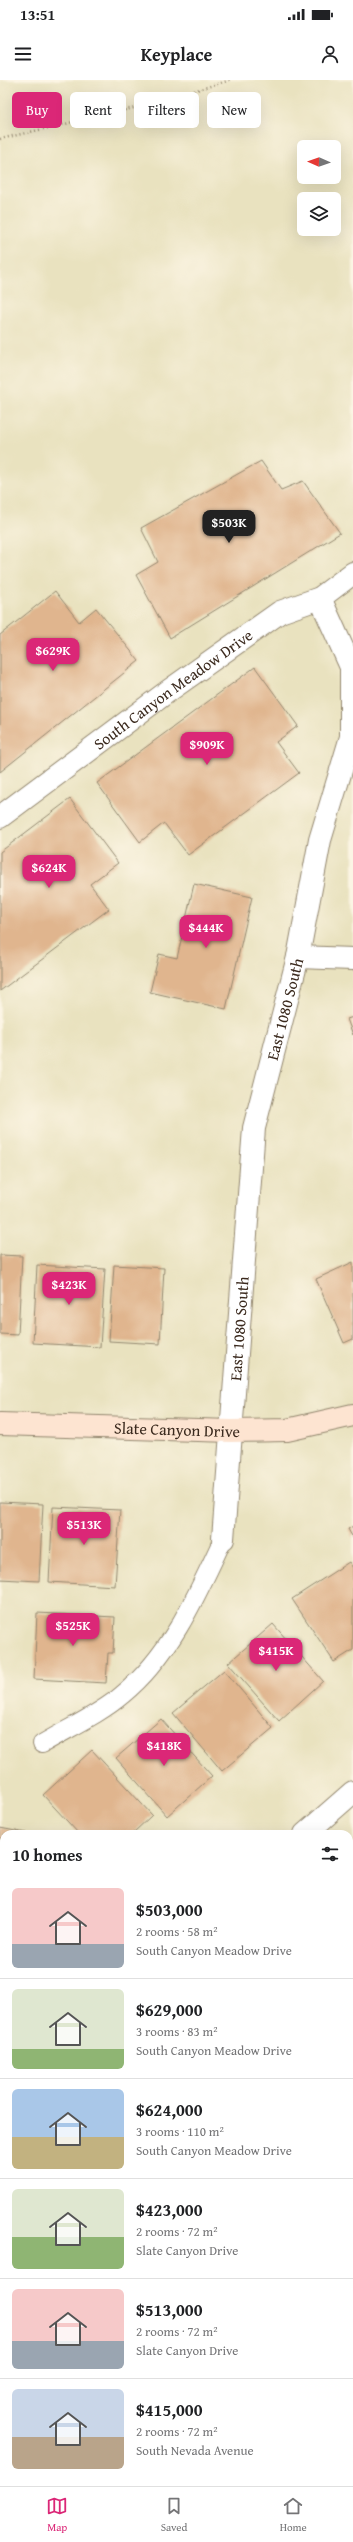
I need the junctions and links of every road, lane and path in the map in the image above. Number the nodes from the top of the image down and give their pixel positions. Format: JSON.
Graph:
{"nodes":[{"id":1,"x":230,"y":80,"type":"edge"},
{"id":2,"x":0,"y":139,"type":"edge"},
{"id":3,"x":353,"y":573,"type":"edge"},
{"id":4,"x":320,"y":598,"type":"junction"},
{"id":5,"x":0,"y":817,"type":"edge"},
{"id":6,"x":298,"y":957,"type":"junction"},
{"id":7,"x":353,"y":959,"type":"edge"},
{"id":8,"x":353,"y":1415,"type":"edge"},
{"id":9,"x":0,"y":1424,"type":"edge"},
{"id":10,"x":232,"y":1431,"type":"junction"},
{"id":11,"x":223,"y":1538,"type":"joint"},
{"id":12,"x":42,"y":1744,"type":"dead end"},
{"id":13,"x":353,"y":1792,"type":"edge"},
{"id":14,"x":310,"y":1830,"type":"edge"}],
"edges":[{"from":1,"to":2,"type":"path"},
{"from":3,"to":4,"type":"street","name":"South Canyon Meadow Drive"},
{"from":4,"to":5,"type":"street","name":"South Canyon Meadow Drive"},
{"from":4,"to":6,"type":"street","name":"East 1080 South"},
{"from":6,"to":7,"type":"street"},
{"from":6,"to":10,"type":"street","name":"East 1080 South"},
{"from":8,"to":10,"type":"street","name":"Slate Canyon Drive"},
{"from":9,"to":10,"type":"street","name":"Slate Canyon Drive"},
{"from":10,"to":11,"type":"street","name":"East 1080 South"},
{"from":11,"to":12,"type":"lane"},
{"from":13,"to":14,"type":"street"}]}
